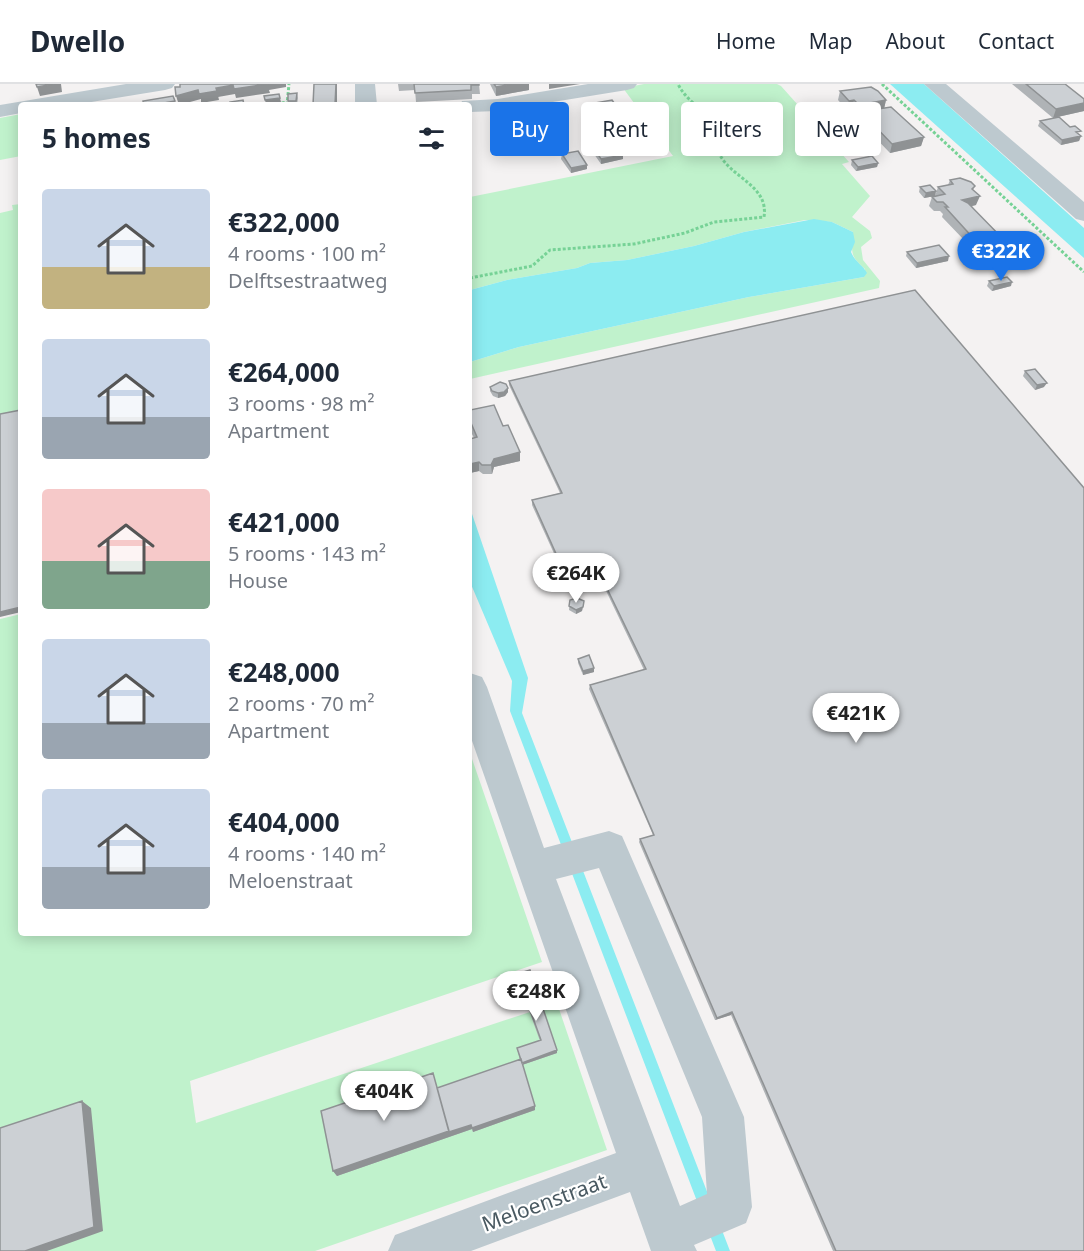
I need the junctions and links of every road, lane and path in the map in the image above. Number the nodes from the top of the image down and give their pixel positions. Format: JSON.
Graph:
{"nodes":[{"id":1,"x":165,"y":84,"type":"edge"},
{"id":2,"x":289,"y":84,"type":"edge"},
{"id":3,"x":365,"y":84,"type":"edge"},
{"id":4,"x":627,"y":84,"type":"edge"},
{"id":5,"x":678,"y":84,"type":"edge"},
{"id":6,"x":882,"y":84,"type":"edge"},
{"id":7,"x":934,"y":84,"type":"edge"},
{"id":8,"x":954,"y":93,"type":"edge"},
{"id":9,"x":110,"y":99,"type":"edge"},
{"id":10,"x":52,"y":102,"type":"edge"},
{"id":11,"x":287,"y":102,"type":"edge"},
{"id":12,"x":366,"y":102,"type":"edge"},
{"id":13,"x":472,"y":106,"type":"edge"},
{"id":14,"x":18,"y":108,"type":"edge"},
{"id":15,"x":0,"y":111,"type":"edge"},
{"id":16,"x":1084,"y":214,"type":"edge"},
{"id":17,"x":1084,"y":272,"type":"edge"},
{"id":18,"x":472,"y":278,"type":"edge"},
{"id":19,"x":472,"y":691,"type":"edge"},
{"id":20,"x":558,"y":861,"type":"junction"},
{"id":21,"x":644,"y":1165,"type":"junction"},
{"id":22,"x":689,"y":1230,"type":"edge"},
{"id":23,"x":411,"y":1251,"type":"edge"}],
"edges":[{"from":1,"to":9,"type":"street"},
{"from":2,"to":11,"type":"path"},
{"from":3,"to":12,"type":"street"},
{"from":4,"to":13,"type":"street"},
{"from":5,"to":18,"type":"path"},
{"from":6,"to":17,"type":"path"},
{"from":7,"to":8,"type":"street"},
{"from":8,"to":16,"type":"street"},
{"from":9,"to":10,"type":"street"},
{"from":14,"to":15,"type":"street"},
{"from":19,"to":20,"type":"street"},
{"from":20,"to":21,"type":"street"},
{"from":20,"to":22,"type":"street"},
{"from":21,"to":22,"type":"street"},
{"from":21,"to":23,"type":"street","name":"Meloenstraat"}]}
